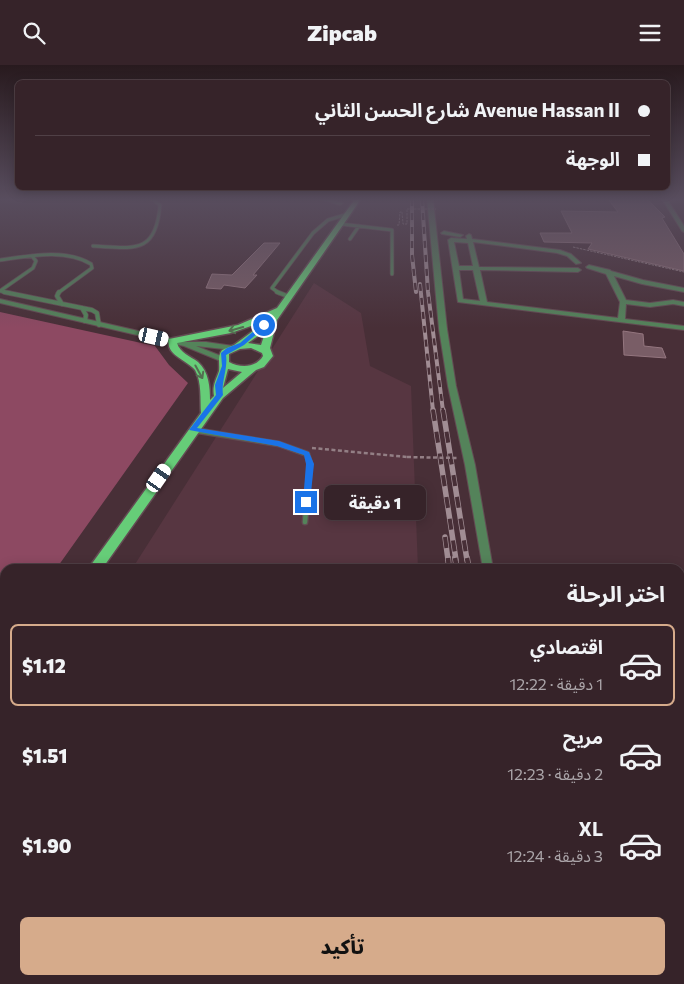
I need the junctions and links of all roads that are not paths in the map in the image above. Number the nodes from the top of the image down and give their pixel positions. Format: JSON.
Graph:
{"nodes":[{"id":1,"x":146,"y":242,"type":"edge"},
{"id":2,"x":306,"y":242,"type":"edge"},
{"id":3,"x":329,"y":242,"type":"edge"},
{"id":4,"x":392,"y":242,"type":"edge"},
{"id":5,"x":434,"y":242,"type":"edge"},
{"id":6,"x":451,"y":242,"type":"edge"},
{"id":7,"x":471,"y":242,"type":"edge"},
{"id":8,"x":491,"y":242,"type":"edge"},
{"id":9,"x":518,"y":242,"type":"edge"},
{"id":10,"x":536,"y":243,"type":"dead end"},
{"id":11,"x":93,"y":246,"type":"dead end"},
{"id":12,"x":32,"y":256,"type":"junction"},
{"id":13,"x":0,"y":260,"type":"edge"},
{"id":14,"x":578,"y":266,"type":"junction"},
{"id":15,"x":456,"y":268,"type":"junction"},
{"id":16,"x":476,"y":268,"type":"junction"},
{"id":17,"x":608,"y":271,"type":"junction"},
{"id":18,"x":392,"y":274,"type":"dead end"},
{"id":19,"x":684,"y":290,"type":"edge"},
{"id":20,"x":0,"y":291,"type":"edge"},
{"id":21,"x":290,"y":297,"type":"junction"},
{"id":22,"x":0,"y":301,"type":"edge"},
{"id":23,"x":623,"y":302,"type":"junction"},
{"id":24,"x":62,"y":304,"type":"junction"},
{"id":25,"x":484,"y":304,"type":"junction"},
{"id":26,"x":684,"y":304,"type":"edge"},
{"id":27,"x":82,"y":308,"type":"junction"},
{"id":28,"x":280,"y":310,"type":"junction"},
{"id":29,"x":273,"y":320,"type":"junction"},
{"id":30,"x":84,"y":321,"type":"junction"},
{"id":31,"x":622,"y":321,"type":"junction"},
{"id":32,"x":99,"y":325,"type":"junction"},
{"id":33,"x":684,"y":329,"type":"edge"},
{"id":34,"x":172,"y":341,"type":"junction"},
{"id":35,"x":186,"y":344,"type":"junction"},
{"id":36,"x":235,"y":347,"type":"junction"},
{"id":37,"x":266,"y":351,"type":"junction"},
{"id":38,"x":223,"y":362,"type":"junction"},
{"id":39,"x":253,"y":368,"type":"junction"},
{"id":40,"x":219,"y":395,"type":"junction"},
{"id":41,"x":206,"y":413,"type":"junction"},
{"id":42,"x":193,"y":430,"type":"junction"},
{"id":43,"x":305,"y":521,"type":"dead end"},
{"id":44,"x":99,"y":564,"type":"edge"},
{"id":45,"x":487,"y":564,"type":"edge"}],
"edges":[{"from":1,"to":11,"type":"lane"},
{"from":2,"to":21,"type":"lane"},
{"from":3,"to":21,"type":"main road"},
{"from":4,"to":18,"type":"lane"},
{"from":5,"to":45,"type":"street"},
{"from":6,"to":15,"type":"street"},
{"from":7,"to":16,"type":"street"},
{"from":8,"to":14,"type":"street"},
{"from":9,"to":10,"type":"street"},
{"from":12,"to":13,"type":"lane"},
{"from":12,"to":20,"type":"lane"},
{"from":12,"to":24,"type":"lane"},
{"from":14,"to":16,"type":"street"},
{"from":14,"to":17,"type":"street"},
{"from":15,"to":16,"type":"street"},
{"from":15,"to":25,"type":"street"},
{"from":16,"to":25,"type":"street"},
{"from":17,"to":19,"type":"street"},
{"from":17,"to":23,"type":"street"},
{"from":20,"to":24,"type":"lane"},
{"from":21,"to":28,"type":"main road"},
{"from":22,"to":30,"type":"street"},
{"from":23,"to":26,"type":"street"},
{"from":23,"to":31,"type":"street"},
{"from":24,"to":27,"type":"lane"},
{"from":25,"to":31,"type":"street"},
{"from":27,"to":30,"type":"lane"},
{"from":27,"to":32,"type":"lane"},
{"from":28,"to":29,"type":"main road"},
{"from":28,"to":34,"type":"main road","one_way":true},
{"from":29,"to":36,"type":"main road"},
{"from":29,"to":37,"type":"main road"},
{"from":30,"to":32,"type":"street"},
{"from":31,"to":33,"type":"street"},
{"from":32,"to":34,"type":"street"},
{"from":34,"to":35,"type":"street"},
{"from":34,"to":41,"type":"main road","one_way":true},
{"from":35,"to":36,"type":"street"},
{"from":35,"to":38,"type":"street"},
{"from":36,"to":37,"type":"main road"},
{"from":36,"to":38,"type":"main road"},
{"from":37,"to":39,"type":"main road"},
{"from":38,"to":39,"type":"main road"},
{"from":38,"to":40,"type":"main road"},
{"from":39,"to":40,"type":"main road"},
{"from":40,"to":41,"type":"main road"},
{"from":41,"to":42,"type":"main road"},
{"from":42,"to":43,"type":"lane"},
{"from":42,"to":44,"type":"main road"}]}
